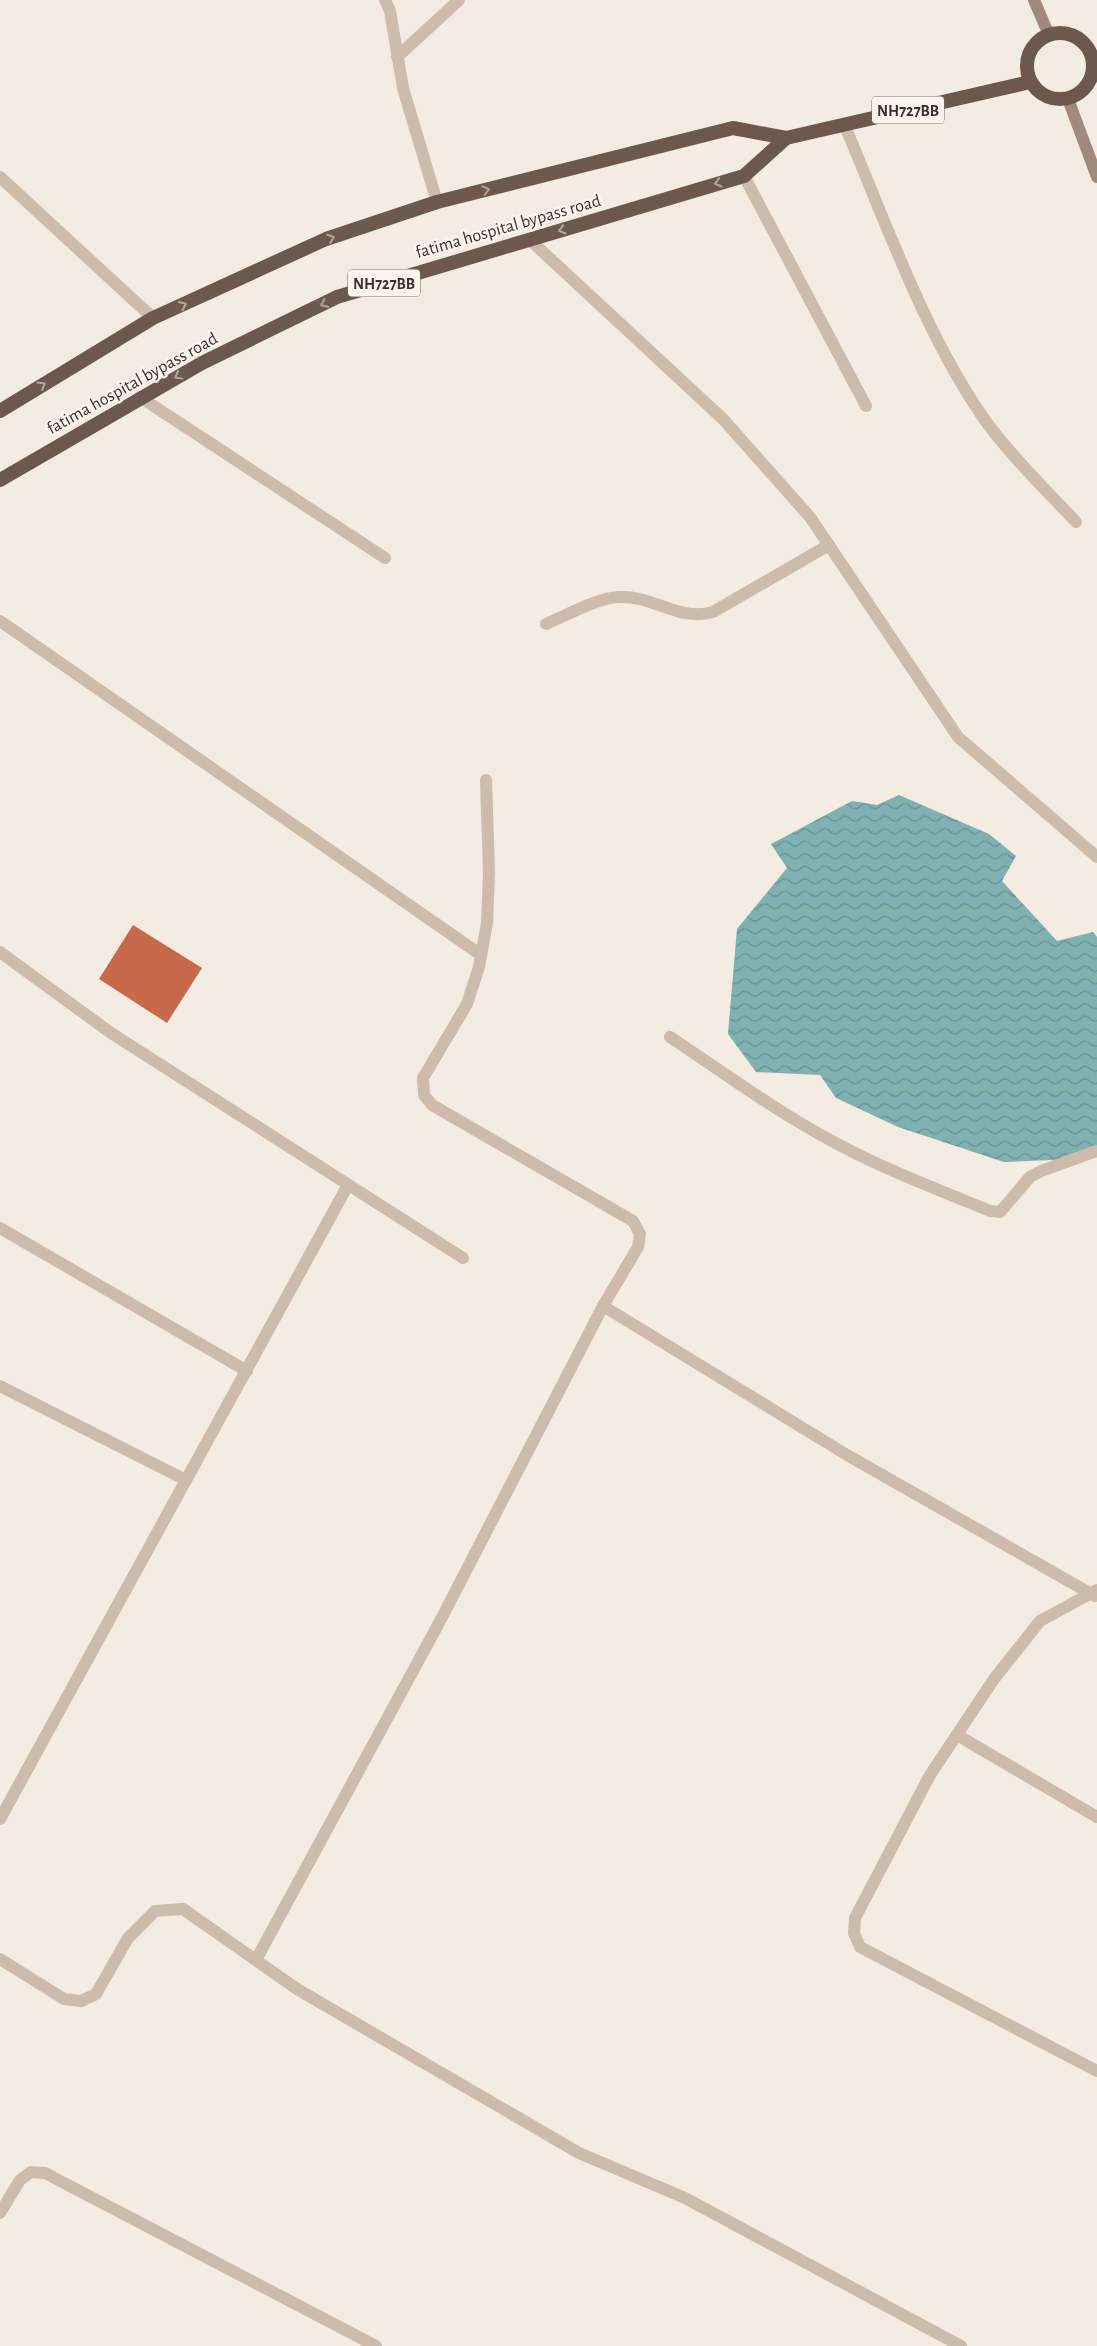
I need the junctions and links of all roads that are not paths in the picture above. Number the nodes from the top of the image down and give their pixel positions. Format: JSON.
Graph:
{"nodes":[{"id":1,"x":386,"y":0,"type":"edge"},
{"id":2,"x":459,"y":0,"type":"edge"},
{"id":3,"x":1034,"y":0,"type":"edge"},
{"id":4,"x":1049,"y":34,"type":"junction"},
{"id":5,"x":397,"y":57,"type":"junction"},
{"id":6,"x":1094,"y":58,"type":"edge"},
{"id":7,"x":1030,"y":82,"type":"junction"},
{"id":8,"x":1068,"y":99,"type":"junction"},
{"id":9,"x":844,"y":124,"type":"junction"},
{"id":10,"x":786,"y":138,"type":"junction"},
{"id":11,"x":0,"y":176,"type":"edge"},
{"id":12,"x":744,"y":176,"type":"junction"},
{"id":13,"x":1097,"y":177,"type":"edge"},
{"id":14,"x":437,"y":202,"type":"junction"},
{"id":15,"x":530,"y":240,"type":"junction"},
{"id":16,"x":153,"y":318,"type":"junction"},
{"id":17,"x":140,"y":397,"type":"junction"},
{"id":18,"x":866,"y":406,"type":"dead end"},
{"id":19,"x":0,"y":410,"type":"edge"},
{"id":20,"x":0,"y":480,"type":"edge"},
{"id":21,"x":1076,"y":522,"type":"dead end"},
{"id":22,"x":828,"y":545,"type":"junction"},
{"id":23,"x":385,"y":558,"type":"dead end"},
{"id":24,"x":0,"y":621,"type":"edge"},
{"id":25,"x":546,"y":624,"type":"dead end"},
{"id":26,"x":486,"y":780,"type":"dead end"},
{"id":27,"x":1097,"y":857,"type":"edge"},
{"id":28,"x":0,"y":952,"type":"edge"},
{"id":29,"x":481,"y":956,"type":"junction"},
{"id":30,"x":670,"y":1037,"type":"dead end"},
{"id":31,"x":1097,"y":1151,"type":"edge"},
{"id":32,"x":348,"y":1184,"type":"junction"},
{"id":33,"x":0,"y":1228,"type":"edge"},
{"id":34,"x":463,"y":1258,"type":"dead end"},
{"id":35,"x":602,"y":1306,"type":"junction"},
{"id":36,"x":246,"y":1371,"type":"junction"},
{"id":37,"x":0,"y":1386,"type":"edge"},
{"id":38,"x":186,"y":1480,"type":"junction"},
{"id":39,"x":1095,"y":1594,"type":"edge"},
{"id":40,"x":957,"y":1735,"type":"junction"},
{"id":41,"x":1097,"y":1817,"type":"edge"},
{"id":42,"x":0,"y":1819,"type":"edge"},
{"id":43,"x":0,"y":1959,"type":"edge"},
{"id":44,"x":256,"y":1960,"type":"junction"},
{"id":45,"x":1097,"y":2072,"type":"edge"},
{"id":46,"x":0,"y":2213,"type":"edge"},
{"id":47,"x":376,"y":2346,"type":"edge"},
{"id":48,"x":961,"y":2346,"type":"edge"}],
"edges":[{"from":1,"to":5,"type":"street"},
{"from":2,"to":5,"type":"street"},
{"from":3,"to":4,"type":"main road"},
{"from":4,"to":6,"type":"highway"},
{"from":4,"to":7,"type":"highway"},
{"from":5,"to":14,"type":"street"},
{"from":6,"to":8,"type":"highway"},
{"from":7,"to":8,"type":"highway"},
{"from":7,"to":9,"type":"highway","name":"fatima hospital bypass road","number":"NH727BB"},
{"from":8,"to":13,"type":"main road"},
{"from":9,"to":10,"type":"highway","name":"fatima hospital bypass road","number":"NH727BB"},
{"from":9,"to":21,"type":"street"},
{"from":10,"to":12,"type":"highway","name":"fatima hospital bypass road","number":"NH727BB"},
{"from":14,"to":10,"type":"highway","name":"fatima hospital bypass road","number":"NH727BB","one_way":true},
{"from":11,"to":16,"type":"street"},
{"from":12,"to":15,"type":"highway","name":"fatima hospital bypass road","number":"NH727BB","one_way":true},
{"from":12,"to":18,"type":"street"},
{"from":16,"to":14,"type":"highway","name":"fatima hospital bypass road","number":"NH727BB","one_way":true},
{"from":15,"to":17,"type":"highway","name":"fatima hospital bypass road","number":"NH727BB","one_way":true},
{"from":15,"to":22,"type":"street"},
{"from":19,"to":16,"type":"highway","name":"fatima hospital bypass road","number":"NH727BB","one_way":true},
{"from":17,"to":20,"type":"highway","name":"fatima hospital bypass road","number":"NH727BB"},
{"from":17,"to":23,"type":"street"},
{"from":22,"to":25,"type":"street"},
{"from":22,"to":27,"type":"street"},
{"from":24,"to":29,"type":"street"},
{"from":26,"to":29,"type":"street"},
{"from":28,"to":32,"type":"street"},
{"from":29,"to":35,"type":"street"},
{"from":30,"to":31,"type":"street"},
{"from":32,"to":34,"type":"street"},
{"from":32,"to":36,"type":"street"},
{"from":33,"to":36,"type":"street"},
{"from":35,"to":39,"type":"street"},
{"from":35,"to":44,"type":"street"},
{"from":36,"to":38,"type":"street"},
{"from":37,"to":38,"type":"street"},
{"from":38,"to":42,"type":"street"},
{"from":39,"to":40,"type":"street"},
{"from":40,"to":41,"type":"street"},
{"from":40,"to":45,"type":"street"},
{"from":43,"to":44,"type":"street"},
{"from":44,"to":48,"type":"street"},
{"from":46,"to":47,"type":"street"}]}
